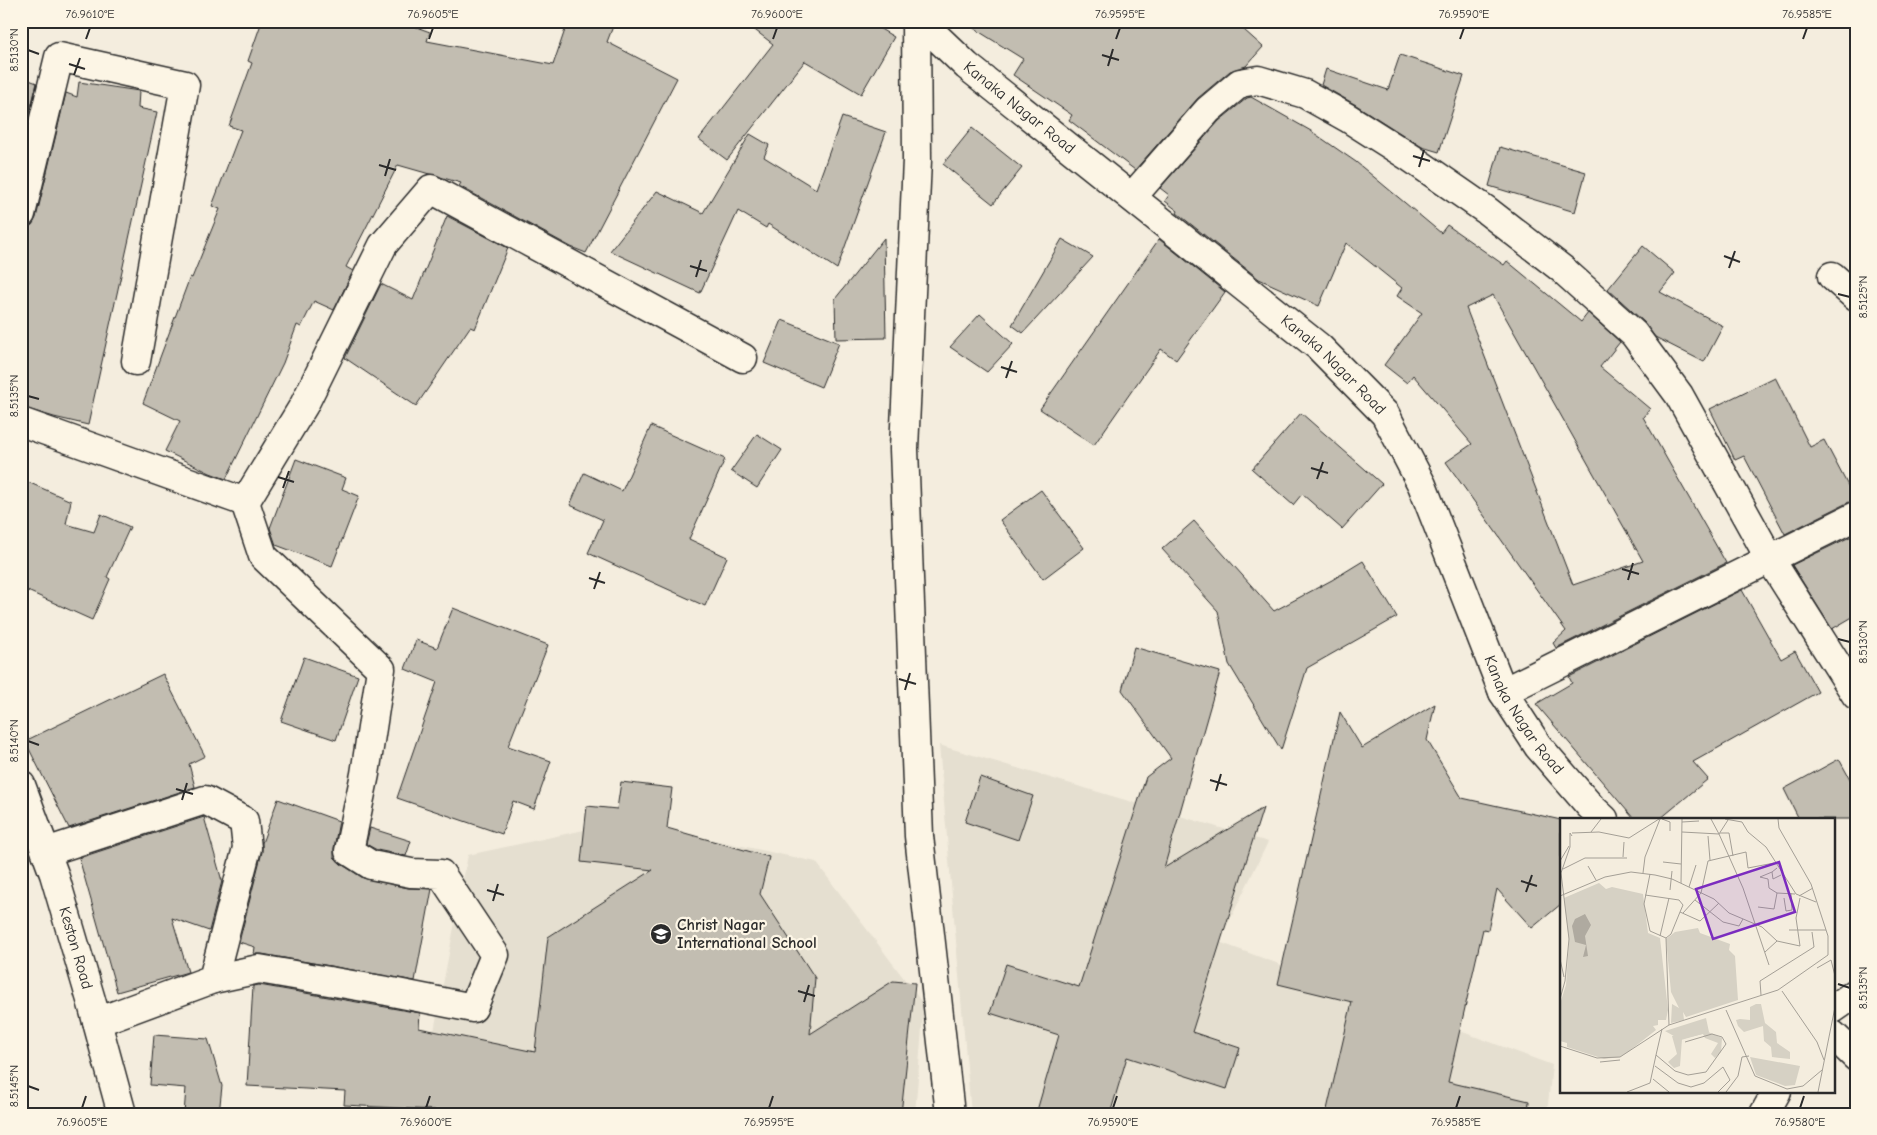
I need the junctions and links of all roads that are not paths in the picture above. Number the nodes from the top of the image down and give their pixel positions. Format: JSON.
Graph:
{"nodes":[{"id":1,"x":916,"y":21,"type":"edge"},
{"id":2,"x":920,"y":21,"type":"edge"},
{"id":3,"x":1132,"y":197,"type":"junction"},
{"id":4,"x":21,"y":214,"type":"edge"},
{"id":5,"x":1832,"y":276,"type":"dead end"},
{"id":6,"x":1856,"y":297,"type":"edge"},
{"id":7,"x":743,"y":358,"type":"dead end"},
{"id":8,"x":136,"y":361,"type":"dead end"},
{"id":9,"x":21,"y":422,"type":"edge"},
{"id":10,"x":245,"y":502,"type":"junction"},
{"id":11,"x":1856,"y":516,"type":"edge"},
{"id":12,"x":1770,"y":559,"type":"junction"},
{"id":13,"x":1503,"y":692,"type":"junction"},
{"id":14,"x":1856,"y":695,"type":"edge"},
{"id":15,"x":21,"y":785,"type":"edge"},
{"id":16,"x":1603,"y":818,"type":"edge"},
{"id":17,"x":46,"y":852,"type":"junction"},
{"id":18,"x":213,"y":979,"type":"junction"},
{"id":19,"x":1856,"y":993,"type":"edge"},
{"id":20,"x":1834,"y":1008,"type":"edge"},
{"id":21,"x":97,"y":1022,"type":"junction"},
{"id":22,"x":1834,"y":1035,"type":"edge"},
{"id":23,"x":1856,"y":1057,"type":"edge"},
{"id":24,"x":1776,"y":1092,"type":"edge"},
{"id":25,"x":122,"y":1114,"type":"edge"},
{"id":26,"x":950,"y":1114,"type":"edge"},
{"id":27,"x":1764,"y":1114,"type":"edge"}],
"edges":[{"from":1,"to":26,"type":"street"},
{"from":2,"to":3,"type":"street","name":"Kanaka Nagar Road"},
{"from":3,"to":12,"type":"street"},
{"from":3,"to":13,"type":"street","name":"Kanaka Nagar Road"},
{"from":4,"to":8,"type":"street"},
{"from":5,"to":6,"type":"street"},
{"from":7,"to":10,"type":"street"},
{"from":9,"to":10,"type":"street"},
{"from":10,"to":18,"type":"street"},
{"from":11,"to":12,"type":"street"},
{"from":12,"to":13,"type":"street"},
{"from":12,"to":14,"type":"street"},
{"from":13,"to":16,"type":"street","name":"Kanaka Nagar Road"},
{"from":15,"to":17,"type":"street","name":"Keston Road"},
{"from":17,"to":18,"type":"street"},
{"from":17,"to":21,"type":"street","name":"Keston Road"},
{"from":18,"to":21,"type":"street"},
{"from":19,"to":20,"type":"street"},
{"from":21,"to":25,"type":"street","name":"Keston Road"},
{"from":22,"to":23,"type":"street"},
{"from":24,"to":27,"type":"street"}]}
